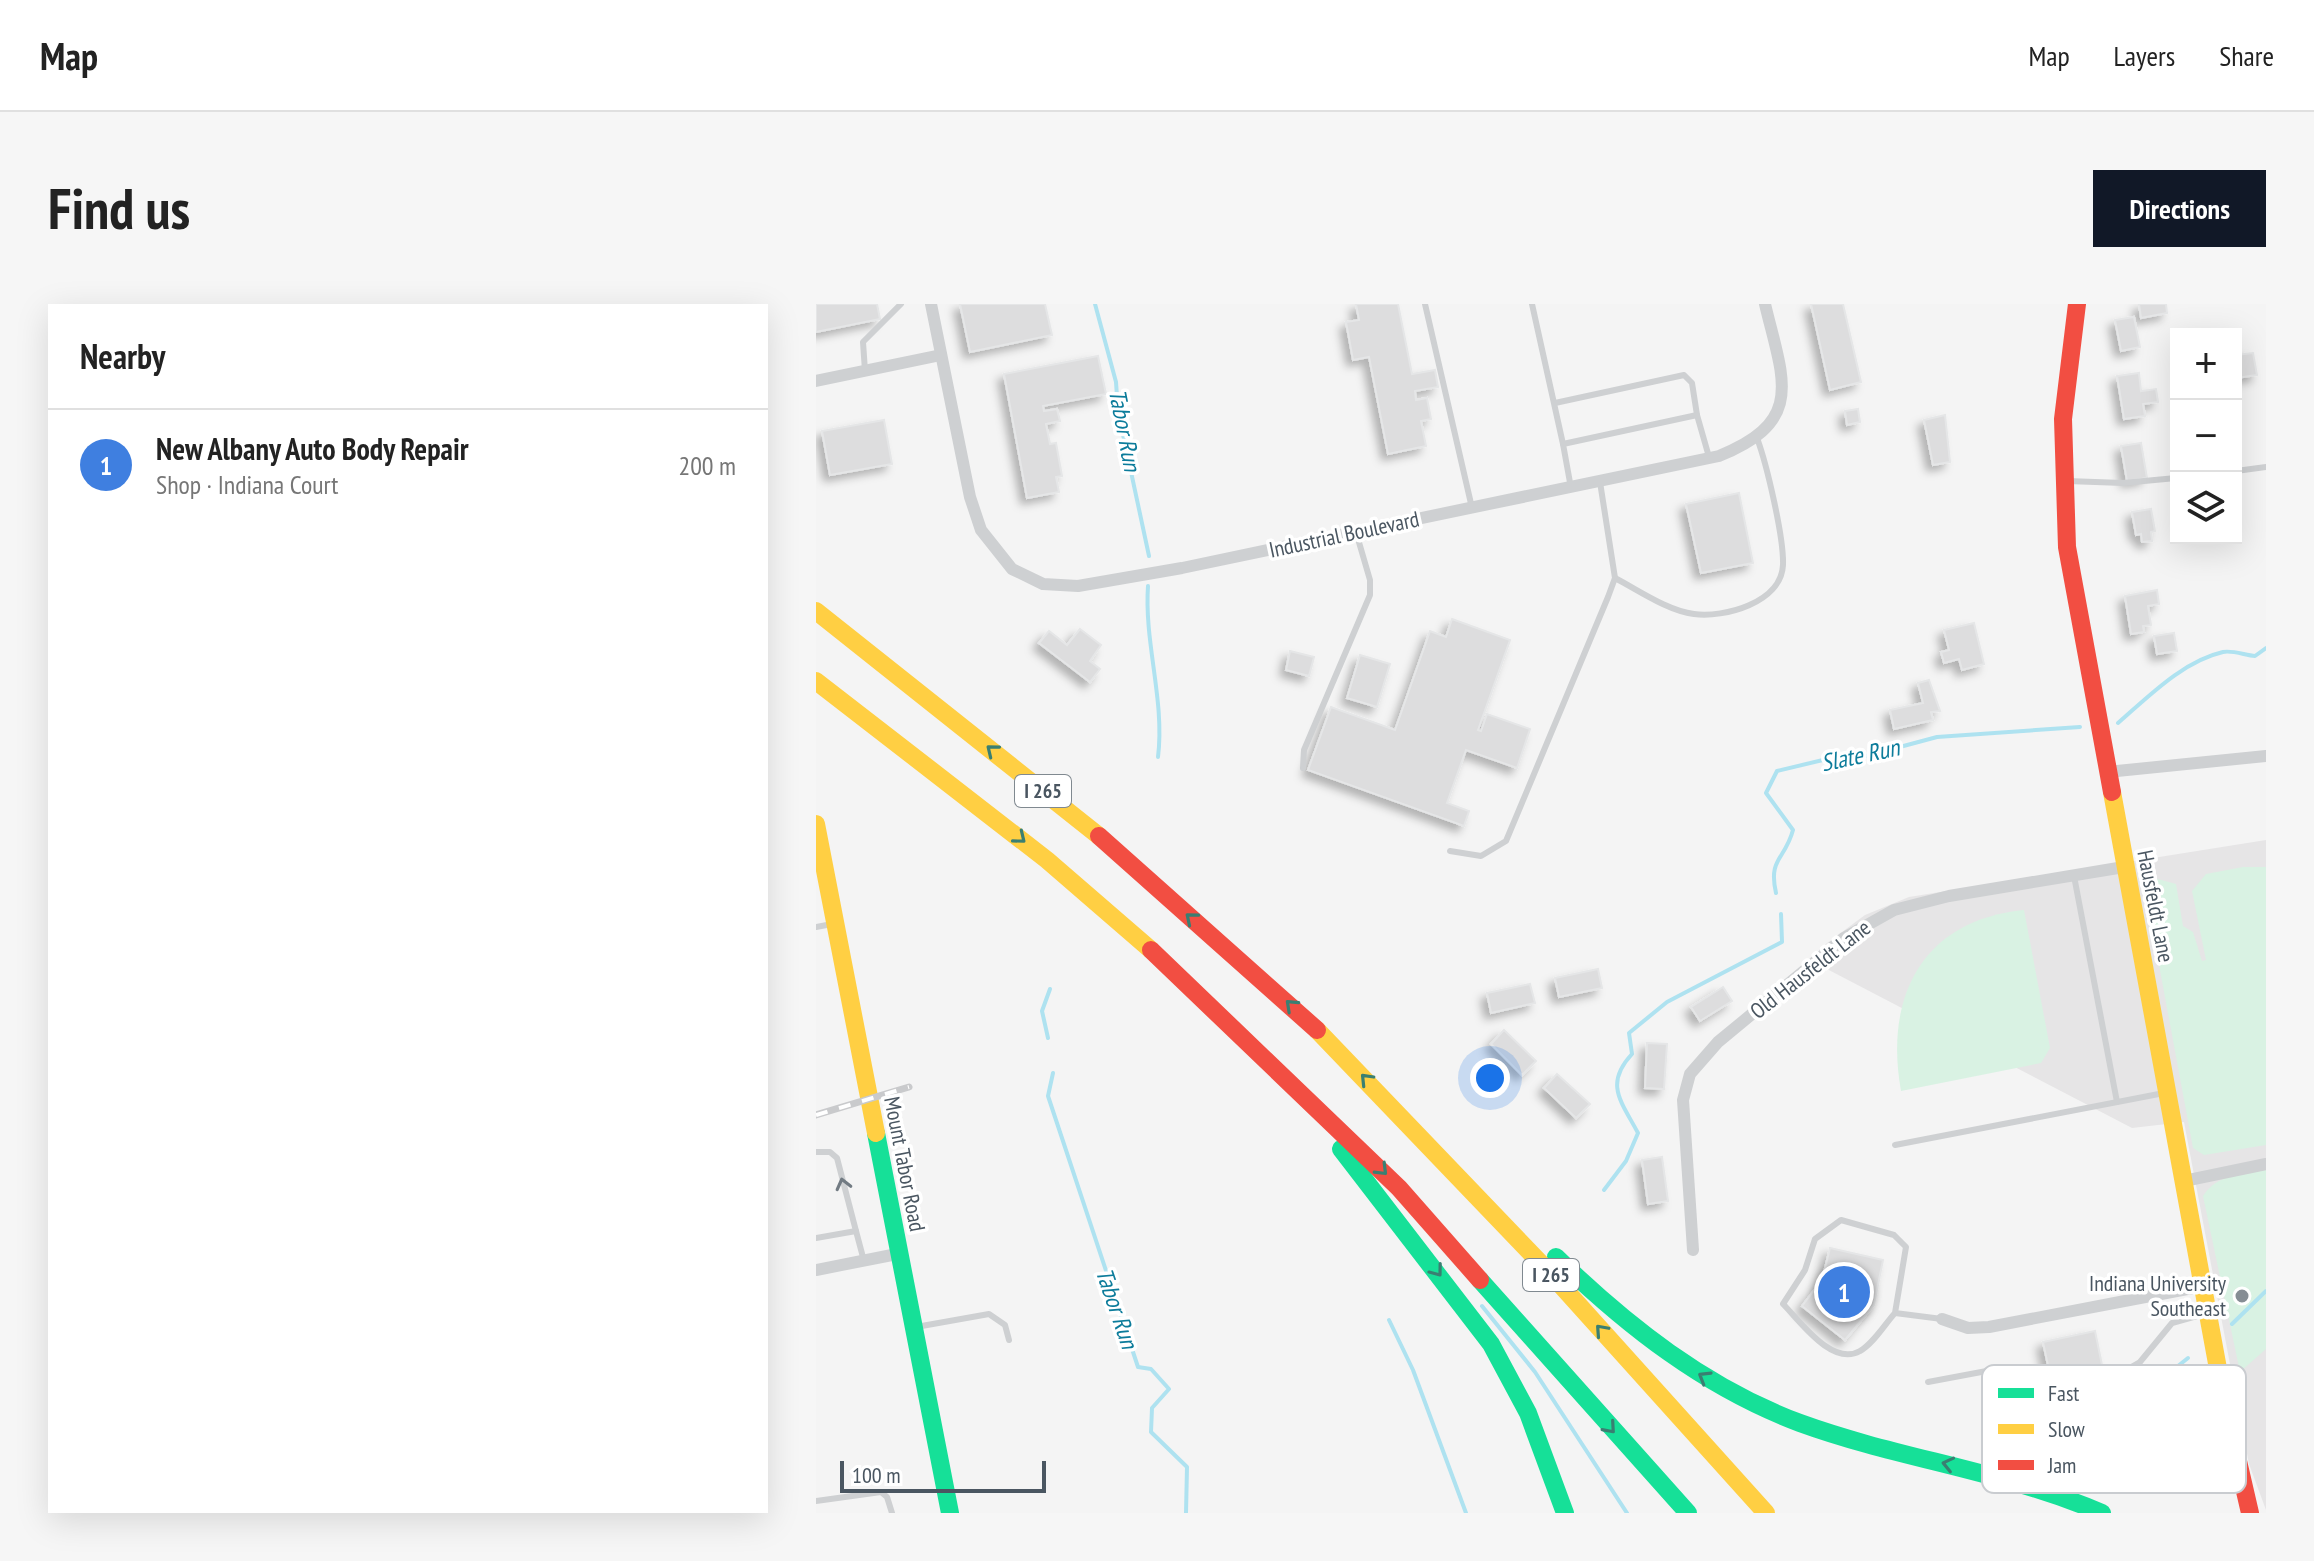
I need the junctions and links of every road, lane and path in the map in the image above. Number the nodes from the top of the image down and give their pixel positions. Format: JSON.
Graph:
{"nodes":[{"id":1,"x":901,"y":304,"type":"edge"},
{"id":2,"x":931,"y":304,"type":"edge"},
{"id":3,"x":1425,"y":304,"type":"edge"},
{"id":4,"x":1532,"y":304,"type":"edge"},
{"id":5,"x":1765,"y":304,"type":"edge"},
{"id":6,"x":2077,"y":304,"type":"edge"},
{"id":7,"x":941,"y":355,"type":"junction"},
{"id":8,"x":865,"y":371,"type":"junction"},
{"id":9,"x":816,"y":381,"type":"edge"},
{"id":10,"x":1555,"y":403,"type":"junction"},
{"id":11,"x":1697,"y":415,"type":"junction"},
{"id":12,"x":1757,"y":438,"type":"junction"},
{"id":13,"x":1563,"y":444,"type":"junction"},
{"id":14,"x":1709,"y":459,"type":"junction"},
{"id":15,"x":2266,"y":467,"type":"edge"},
{"id":16,"x":2242,"y":470,"type":"edge"},
{"id":17,"x":2170,"y":479,"type":"edge"},
{"id":18,"x":2063,"y":481,"type":"junction"},
{"id":19,"x":1600,"y":482,"type":"junction"},
{"id":20,"x":1571,"y":488,"type":"junction"},
{"id":21,"x":1472,"y":508,"type":"junction"},
{"id":22,"x":1356,"y":532,"type":"junction"},
{"id":23,"x":1615,"y":578,"type":"junction"},
{"id":24,"x":823,"y":616,"type":"edge"},
{"id":25,"x":816,"y":681,"type":"edge"},
{"id":26,"x":2266,"y":756,"type":"edge"},
{"id":27,"x":1303,"y":768,"type":"dead end"},
{"id":28,"x":2107,"y":772,"type":"junction"},
{"id":29,"x":817,"y":836,"type":"edge"},
{"id":30,"x":1450,"y":851,"type":"dead end"},
{"id":31,"x":2124,"y":867,"type":"junction"},
{"id":32,"x":821,"y":876,"type":"edge"},
{"id":33,"x":2074,"y":876,"type":"junction"},
{"id":34,"x":835,"y":923,"type":"junction"},
{"id":35,"x":816,"y":927,"type":"edge"},
{"id":36,"x":1266,"y":1057,"type":"junction"},
{"id":37,"x":2168,"y":1092,"type":"junction"},
{"id":38,"x":2117,"y":1102,"type":"junction"},
{"id":39,"x":1403,"y":1117,"type":"junction"},
{"id":40,"x":1895,"y":1145,"type":"dead end"},
{"id":41,"x":816,"y":1152,"type":"edge"},
{"id":42,"x":2266,"y":1164,"type":"edge"},
{"id":43,"x":2184,"y":1181,"type":"junction"},
{"id":44,"x":856,"y":1231,"type":"junction"},
{"id":45,"x":816,"y":1238,"type":"edge"},
{"id":46,"x":1693,"y":1250,"type":"dead end"},
{"id":47,"x":897,"y":1254,"type":"junction"},
{"id":48,"x":864,"y":1261,"type":"junction"},
{"id":49,"x":816,"y":1270,"type":"edge"},
{"id":50,"x":2203,"y":1286,"type":"junction"},
{"id":51,"x":1895,"y":1313,"type":"junction"},
{"id":52,"x":2208,"y":1313,"type":"junction"},
{"id":53,"x":1942,"y":1319,"type":"joint"},
{"id":54,"x":912,"y":1327,"type":"junction"},
{"id":55,"x":1009,"y":1340,"type":"dead end"},
{"id":56,"x":2135,"y":1365,"type":"edge"},
{"id":57,"x":2217,"y":1365,"type":"edge"},
{"id":58,"x":1982,"y":1372,"type":"edge"},
{"id":59,"x":1928,"y":1382,"type":"dead end"},
{"id":60,"x":1982,"y":1473,"type":"edge"},
{"id":61,"x":2052,"y":1493,"type":"edge"},
{"id":62,"x":2245,"y":1493,"type":"edge"},
{"id":63,"x":816,"y":1501,"type":"edge"},
{"id":64,"x":892,"y":1513,"type":"edge"},
{"id":65,"x":950,"y":1513,"type":"edge"},
{"id":66,"x":1565,"y":1513,"type":"edge"},
{"id":67,"x":1688,"y":1513,"type":"edge"},
{"id":68,"x":1766,"y":1513,"type":"edge"},
{"id":69,"x":2102,"y":1513,"type":"edge"},
{"id":70,"x":2250,"y":1513,"type":"edge"}],
"edges":[{"from":1,"to":8,"type":"lane"},
{"from":2,"to":7,"type":"street","name":"Industrial Boulevard"},
{"from":3,"to":21,"type":"lane"},
{"from":4,"to":10,"type":"lane"},
{"from":5,"to":12,"type":"street"},
{"from":6,"to":18,"type":"main road","name":"Hausfeldt Lane"},
{"from":7,"to":8,"type":"street"},
{"from":7,"to":22,"type":"street","name":"Industrial Boulevard"},
{"from":8,"to":9,"type":"street"},
{"from":10,"to":11,"type":"lane"},
{"from":10,"to":13,"type":"lane"},
{"from":11,"to":13,"type":"lane"},
{"from":11,"to":14,"type":"lane"},
{"from":12,"to":14,"type":"street","name":"Industrial Boulevard"},
{"from":12,"to":23,"type":"lane"},
{"from":13,"to":20,"type":"lane"},
{"from":14,"to":19,"type":"street","name":"Industrial Boulevard"},
{"from":15,"to":16,"type":"lane"},
{"from":17,"to":18,"type":"lane"},
{"from":18,"to":28,"type":"main road","name":"Hausfeldt Lane"},
{"from":19,"to":20,"type":"street","name":"Industrial Boulevard"},
{"from":19,"to":23,"type":"lane"},
{"from":20,"to":21,"type":"street","name":"Industrial Boulevard"},
{"from":21,"to":22,"type":"street","name":"Industrial Boulevard"},
{"from":22,"to":27,"type":"lane"},
{"from":23,"to":30,"type":"lane"},
{"from":39,"to":24,"type":"main road","number":"I 265","one_way":true},
{"from":25,"to":36,"type":"main road","number":"I 265","one_way":true},
{"from":26,"to":28,"type":"street"},
{"from":28,"to":31,"type":"main road","name":"Hausfeldt Lane"},
{"from":29,"to":32,"type":"main road","name":"Mount Tabor Road"},
{"from":31,"to":33,"type":"street","name":"Old Hausfeldt Lane"},
{"from":31,"to":37,"type":"main road","name":"Hausfeldt Lane"},
{"from":32,"to":34,"type":"main road","name":"Mount Tabor Road"},
{"from":33,"to":38,"type":"lane"},
{"from":33,"to":46,"type":"street","name":"Old Hausfeldt Lane"},
{"from":34,"to":35,"type":"lane"},
{"from":34,"to":47,"type":"main road","name":"Mount Tabor Road"},
{"from":36,"to":66,"type":"main road","one_way":true},
{"from":36,"to":67,"type":"main road","number":"I 265","one_way":true},
{"from":37,"to":38,"type":"lane"},
{"from":37,"to":43,"type":"main road","name":"Hausfeldt Lane"},
{"from":38,"to":40,"type":"lane"},
{"from":60,"to":39,"type":"main road","one_way":true},
{"from":68,"to":39,"type":"main road","number":"I 265","one_way":true},
{"from":44,"to":41,"type":"lane","one_way":true},
{"from":42,"to":43,"type":"street"},
{"from":43,"to":50,"type":"main road","name":"Hausfeldt Lane"},
{"from":44,"to":45,"type":"lane"},
{"from":44,"to":48,"type":"lane"},
{"from":47,"to":48,"type":"street"},
{"from":47,"to":54,"type":"main road","name":"Mount Tabor Road"},
{"from":48,"to":49,"type":"street"},
{"from":50,"to":52,"type":"main road","name":"Hausfeldt Lane"},
{"from":50,"to":53,"type":"street"},
{"from":51,"to":51,"type":"lane"},
{"from":51,"to":53,"type":"lane"},
{"from":52,"to":56,"type":"lane"},
{"from":52,"to":57,"type":"main road","name":"Hausfeldt Lane"},
{"from":54,"to":55,"type":"lane"},
{"from":54,"to":65,"type":"main road","name":"Mount Tabor Road"},
{"from":58,"to":59,"type":"lane"},
{"from":69,"to":61,"type":"main road","one_way":true},
{"from":62,"to":70,"type":"main road","name":"Hausfeldt Lane"},
{"from":63,"to":64,"type":"lane"}]}
